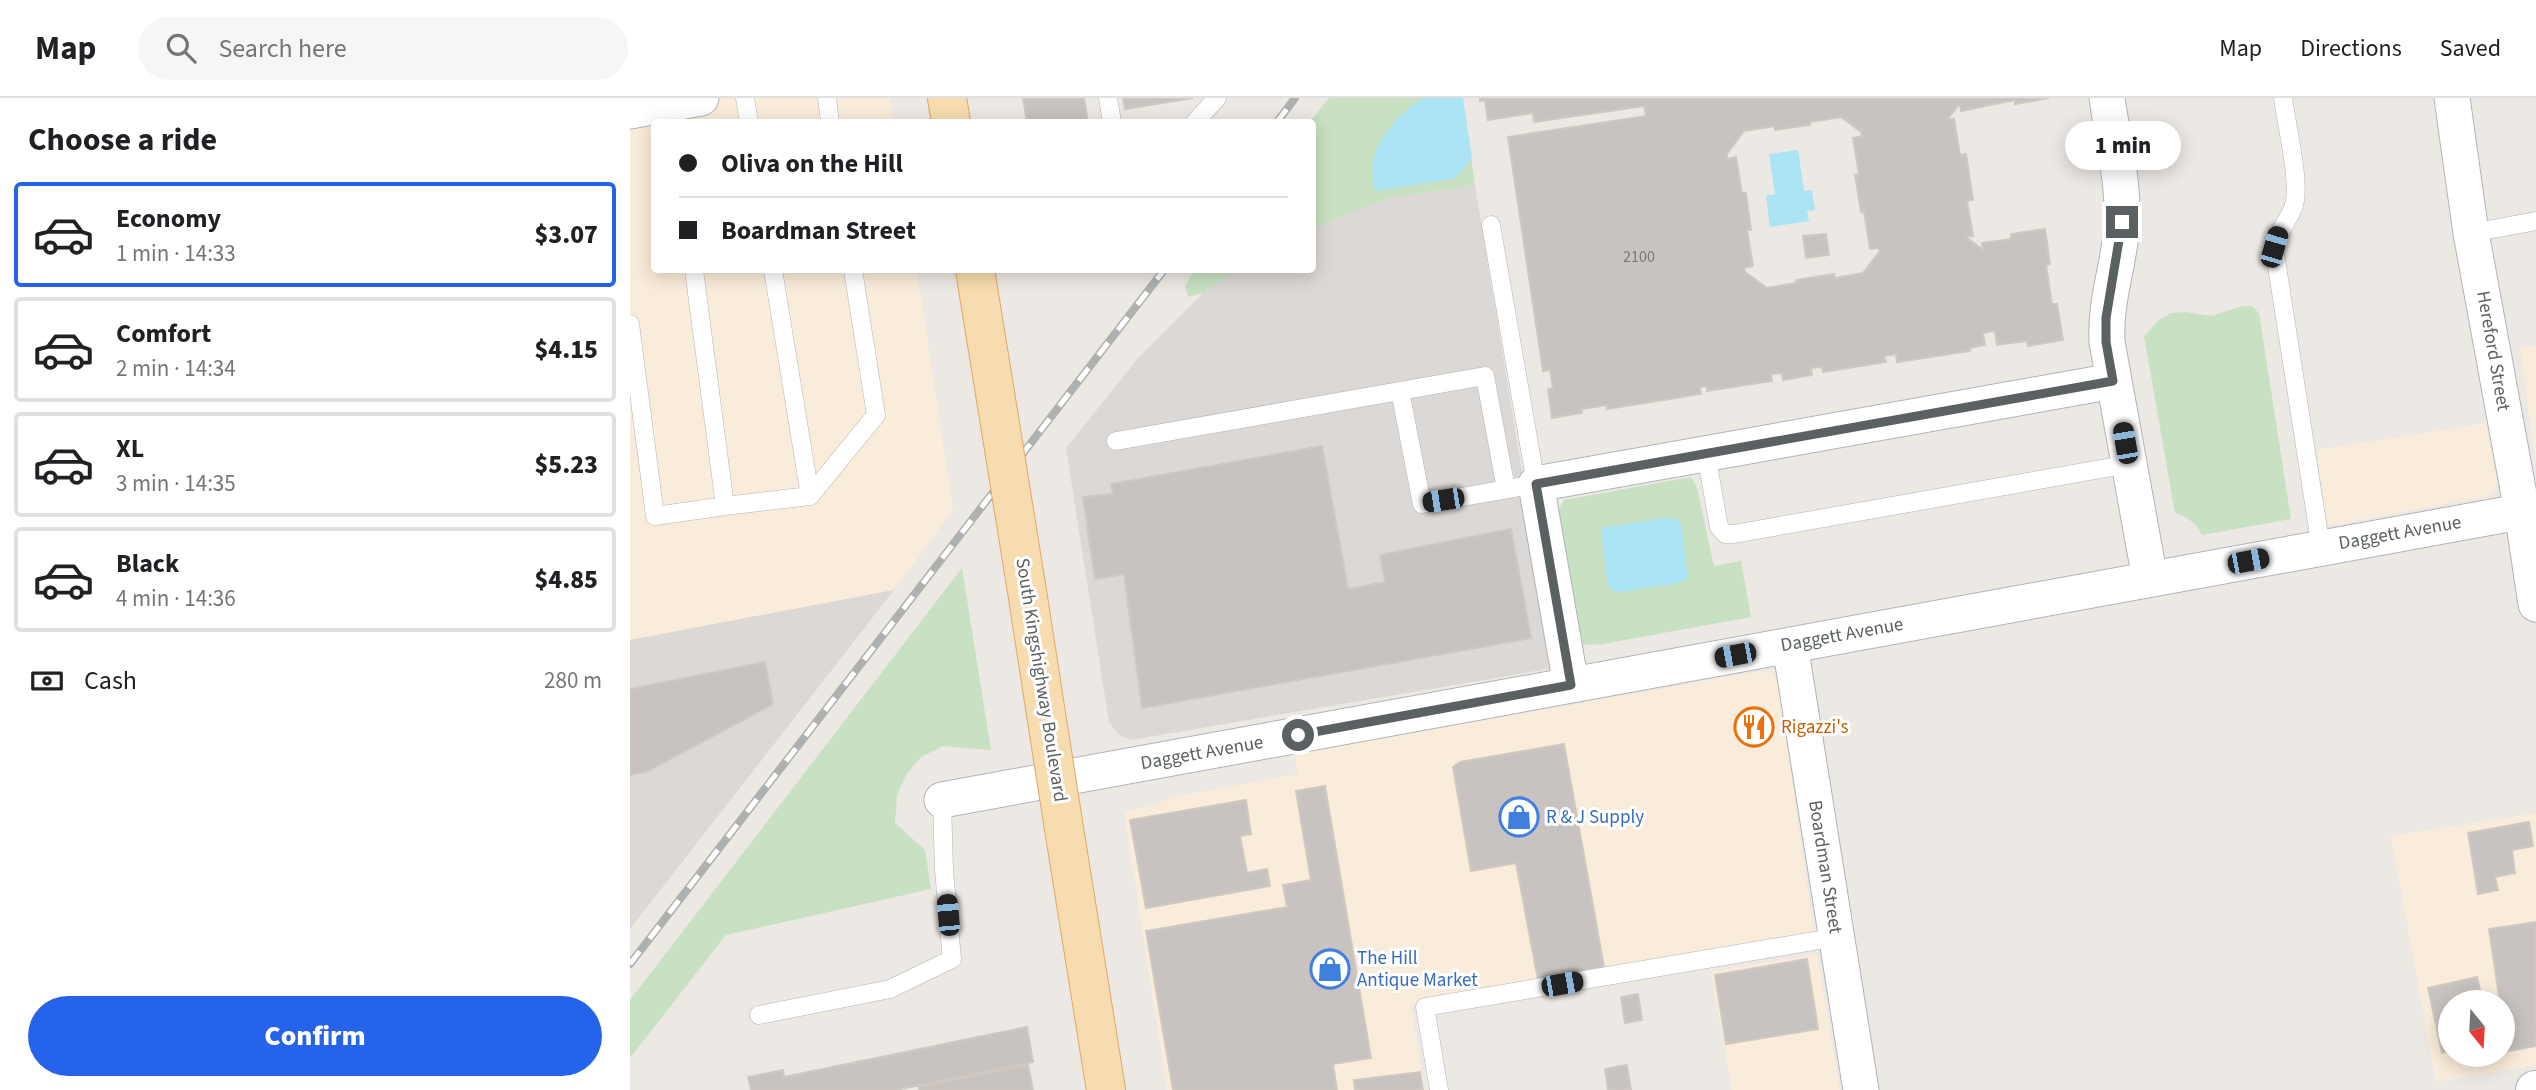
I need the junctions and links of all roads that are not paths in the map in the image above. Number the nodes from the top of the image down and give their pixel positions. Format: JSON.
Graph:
{"nodes":[{"id":1,"x":745,"y":98,"type":"edge"},
{"id":2,"x":827,"y":98,"type":"edge"},
{"id":3,"x":947,"y":98,"type":"edge"},
{"id":4,"x":1108,"y":98,"type":"edge"},
{"id":5,"x":1217,"y":98,"type":"edge"},
{"id":6,"x":2107,"y":98,"type":"edge"},
{"id":7,"x":2283,"y":98,"type":"edge"},
{"id":8,"x":2452,"y":98,"type":"edge"},
{"id":9,"x":680,"y":105,"type":"edge"},
{"id":10,"x":630,"y":111,"type":"edge"},
{"id":11,"x":748,"y":119,"type":"edge"},
{"id":12,"x":830,"y":119,"type":"edge"},
{"id":13,"x":950,"y":119,"type":"edge"},
{"id":14,"x":1112,"y":119,"type":"edge"},
{"id":15,"x":1198,"y":119,"type":"edge"},
{"id":16,"x":2536,"y":221,"type":"edge"},
{"id":17,"x":1491,"y":225,"type":"dead end"},
{"id":18,"x":2471,"y":233,"type":"junction"},
{"id":19,"x":694,"y":273,"type":"edge"},
{"id":20,"x":773,"y":273,"type":"edge"},
{"id":21,"x":853,"y":273,"type":"edge"},
{"id":22,"x":975,"y":273,"type":"edge"},
{"id":23,"x":630,"y":324,"type":"edge"},
{"id":24,"x":2113,"y":381,"type":"junction"},
{"id":25,"x":1400,"y":391,"type":"junction"},
{"id":26,"x":1116,"y":441,"type":"dead end"},
{"id":27,"x":1706,"y":454,"type":"junction"},
{"id":28,"x":2129,"y":464,"type":"junction"},
{"id":29,"x":1521,"y":487,"type":"junction"},
{"id":30,"x":810,"y":496,"type":"junction"},
{"id":31,"x":725,"y":506,"type":"junction"},
{"id":32,"x":2529,"y":510,"type":"edge"},
{"id":33,"x":2321,"y":548,"type":"junction"},
{"id":34,"x":2151,"y":579,"type":"junction"},
{"id":35,"x":2536,"y":604,"type":"edge"},
{"id":36,"x":1790,"y":645,"type":"junction"},
{"id":37,"x":1571,"y":685,"type":"junction"},
{"id":38,"x":942,"y":800,"type":"joint"},
{"id":39,"x":1837,"y":937,"type":"junction"},
{"id":40,"x":758,"y":1015,"type":"dead end"},
{"id":41,"x":1106,"y":1090,"type":"edge"},
{"id":42,"x":1439,"y":1090,"type":"edge"},
{"id":43,"x":1861,"y":1090,"type":"edge"}],
"edges":[{"from":1,"to":11,"type":"lane"},
{"from":2,"to":12,"type":"lane"},
{"from":3,"to":13,"type":"main road"},
{"from":4,"to":14,"type":"lane"},
{"from":5,"to":15,"type":"lane"},
{"from":6,"to":24,"type":"street"},
{"from":7,"to":33,"type":"lane"},
{"from":8,"to":18,"type":"street","name":"Hereford Street"},
{"from":9,"to":10,"type":"street"},
{"from":16,"to":18,"type":"lane"},
{"from":17,"to":29,"type":"lane"},
{"from":18,"to":32,"type":"street","name":"Hereford Street"},
{"from":19,"to":31,"type":"lane"},
{"from":20,"to":30,"type":"lane"},
{"from":21,"to":30,"type":"lane"},
{"from":22,"to":41,"type":"main road","name":"South Kingshighway Boulevard","bridge":true},
{"from":23,"to":31,"type":"lane"},
{"from":24,"to":27,"type":"street"},
{"from":24,"to":28,"type":"street"},
{"from":25,"to":26,"type":"lane"},
{"from":25,"to":29,"type":"lane"},
{"from":25,"to":29,"type":"lane"},
{"from":27,"to":28,"type":"lane"},
{"from":27,"to":29,"type":"street"},
{"from":28,"to":34,"type":"street"},
{"from":29,"to":37,"type":"street"},
{"from":30,"to":31,"type":"lane"},
{"from":32,"to":33,"type":"street","name":"Daggett Avenue"},
{"from":32,"to":35,"type":"street","name":"Hereford Street"},
{"from":33,"to":34,"type":"street","name":"Daggett Avenue"},
{"from":34,"to":36,"type":"street","name":"Daggett Avenue"},
{"from":36,"to":37,"type":"street","name":"Daggett Avenue"},
{"from":36,"to":39,"type":"street","name":"Boardman Street"},
{"from":37,"to":38,"type":"street","name":"Daggett Avenue"},
{"from":38,"to":40,"type":"lane"},
{"from":39,"to":42,"type":"lane"},
{"from":39,"to":43,"type":"street","name":"Boardman Street"}]}
